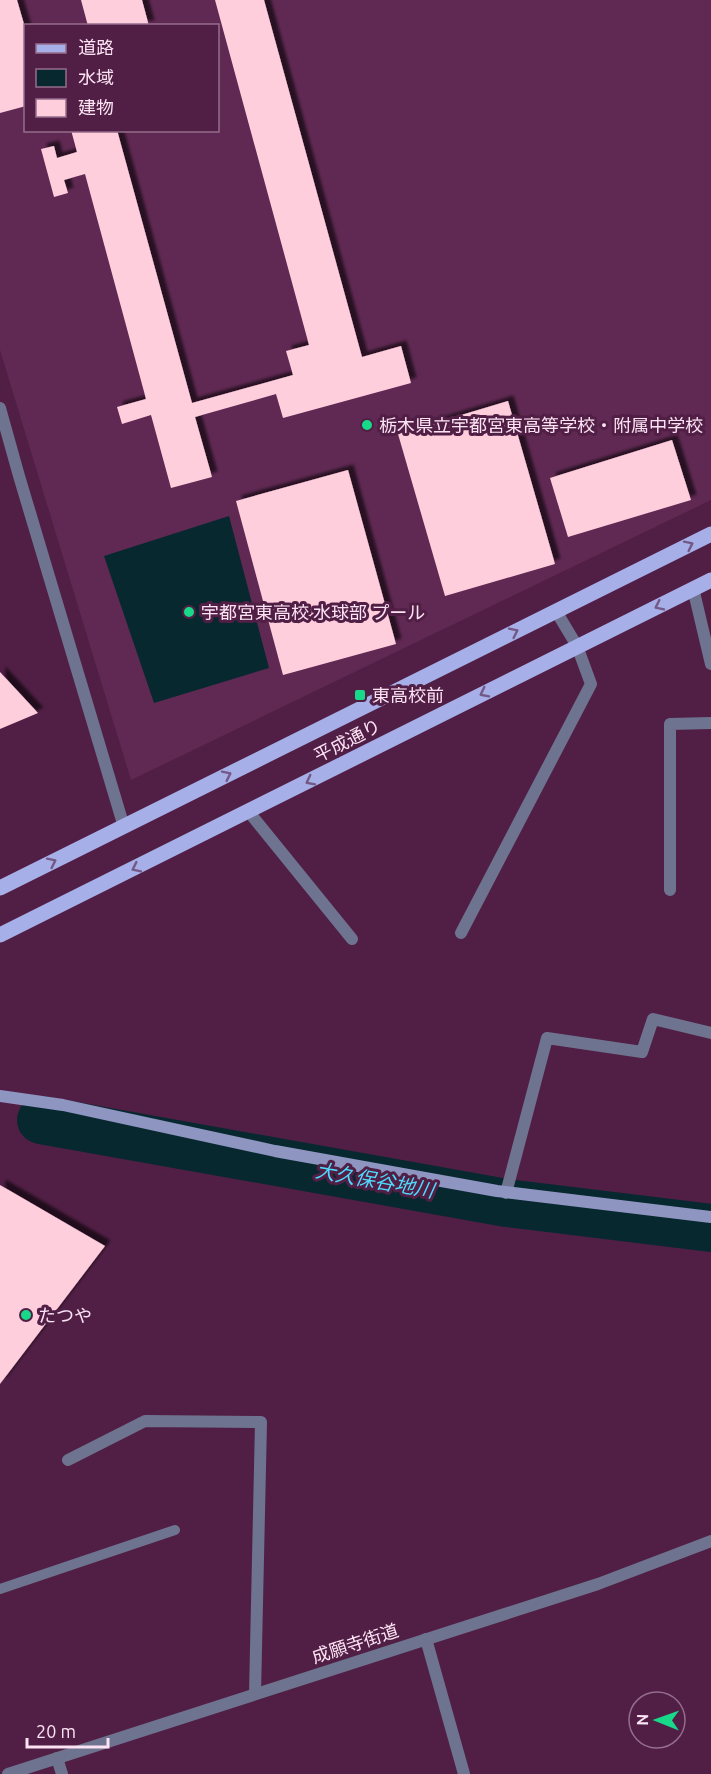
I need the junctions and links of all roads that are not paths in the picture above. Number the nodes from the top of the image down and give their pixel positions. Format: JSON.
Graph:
{"nodes":[{"id":1,"x":0,"y":408,"type":"edge"},
{"id":2,"x":711,"y":534,"type":"edge"},
{"id":3,"x":711,"y":580,"type":"edge"},
{"id":4,"x":693,"y":588,"type":"junction"},
{"id":5,"x":556,"y":611,"type":"junction"},
{"id":6,"x":577,"y":646,"type":"junction"},
{"id":7,"x":711,"y":664,"type":"edge"},
{"id":8,"x":711,"y":723,"type":"edge"},
{"id":9,"x":249,"y":812,"type":"junction"},
{"id":10,"x":124,"y":826,"type":"junction"},
{"id":11,"x":0,"y":888,"type":"edge"},
{"id":12,"x":670,"y":890,"type":"dead end"},
{"id":13,"x":461,"y":933,"type":"dead end"},
{"id":14,"x":0,"y":935,"type":"edge"},
{"id":15,"x":352,"y":939,"type":"dead end"},
{"id":16,"x":711,"y":1033,"type":"edge"},
{"id":17,"x":0,"y":1096,"type":"edge"},
{"id":18,"x":506,"y":1193,"type":"junction"},
{"id":19,"x":711,"y":1217,"type":"edge"},
{"id":20,"x":68,"y":1460,"type":"dead end"},
{"id":21,"x":175,"y":1530,"type":"dead end"},
{"id":22,"x":711,"y":1542,"type":"edge"},
{"id":23,"x":0,"y":1589,"type":"edge"},
{"id":24,"x":426,"y":1639,"type":"junction"},
{"id":25,"x":255,"y":1694,"type":"junction"},
{"id":26,"x":57,"y":1758,"type":"junction"},
{"id":27,"x":8,"y":1774,"type":"edge"},
{"id":28,"x":62,"y":1774,"type":"edge"},
{"id":29,"x":464,"y":1774,"type":"edge"}],
"edges":[{"from":1,"to":10,"type":"street"},
{"from":5,"to":2,"type":"main road","name":"平成通り","one_way":true},
{"from":3,"to":4,"type":"main road","name":"平成通り"},
{"from":4,"to":6,"type":"main road","name":"平成通り","one_way":true},
{"from":4,"to":7,"type":"street"},
{"from":5,"to":6,"type":"street"},
{"from":10,"to":5,"type":"main road","name":"平成通り","one_way":true},
{"from":6,"to":9,"type":"main road","name":"平成通り","one_way":true},
{"from":6,"to":13,"type":"street"},
{"from":8,"to":12,"type":"street"},
{"from":9,"to":14,"type":"main road","name":"平成通り","one_way":true},
{"from":9,"to":15,"type":"street"},
{"from":11,"to":10,"type":"main road","name":"平成通り","one_way":true},
{"from":16,"to":18,"type":"street"},
{"from":17,"to":18,"type":"street"},
{"from":18,"to":19,"type":"street"},
{"from":20,"to":25,"type":"street"},
{"from":21,"to":23,"type":"lane"},
{"from":22,"to":24,"type":"street","name":"成願寺街道"},
{"from":24,"to":25,"type":"street","name":"成願寺街道"},
{"from":24,"to":29,"type":"street"},
{"from":25,"to":26,"type":"street","name":"成願寺街道"},
{"from":26,"to":27,"type":"street","name":"成願寺街道"},
{"from":26,"to":28,"type":"street"}]}
